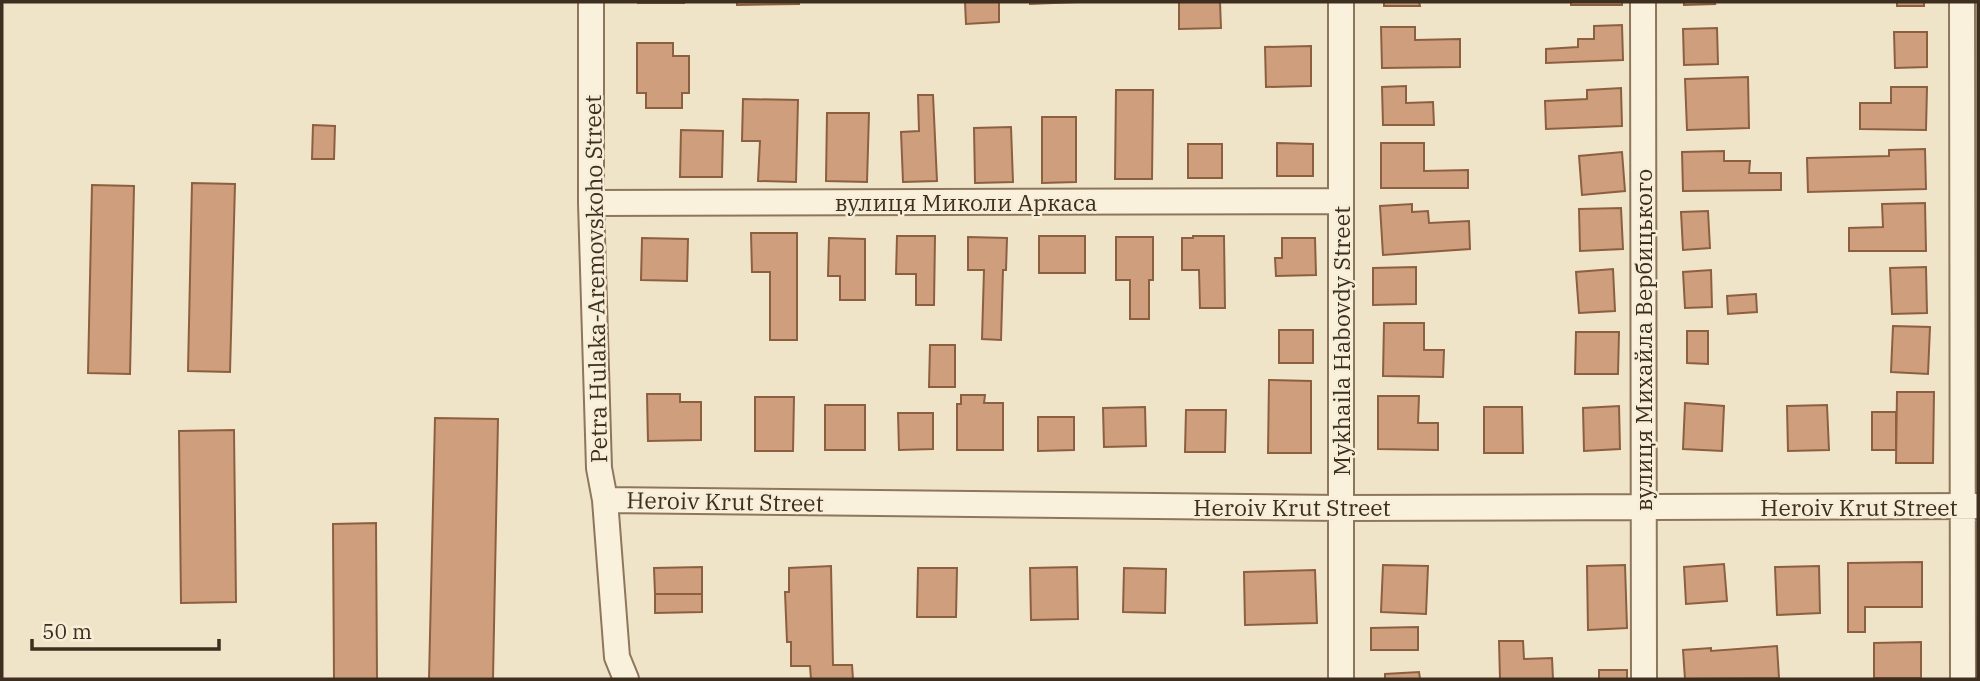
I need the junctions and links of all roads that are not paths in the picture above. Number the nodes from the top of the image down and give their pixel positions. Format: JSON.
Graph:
{"nodes":[{"id":1,"x":591,"y":2,"type":"edge"},
{"id":2,"x":1341,"y":2,"type":"edge"},
{"id":3,"x":1643,"y":2,"type":"edge"},
{"id":4,"x":1962,"y":2,"type":"edge"},
{"id":5,"x":1970,"y":32,"type":"edge"},
{"id":6,"x":1341,"y":201,"type":"junction"},
{"id":7,"x":591,"y":203,"type":"junction"},
{"id":8,"x":605,"y":500,"type":"junction"},
{"id":9,"x":1970,"y":506,"type":"edge"},
{"id":10,"x":1644,"y":507,"type":"junction"},
{"id":11,"x":1341,"y":508,"type":"junction"},
{"id":12,"x":626,"y":679,"type":"edge"},
{"id":13,"x":1341,"y":679,"type":"edge"},
{"id":14,"x":1644,"y":679,"type":"edge"},
{"id":15,"x":1963,"y":679,"type":"edge"}],
"edges":[{"from":1,"to":7,"type":"street","name":"Petra Hulaka-Aremovskoho Street"},
{"from":2,"to":6,"type":"street","name":"Mykhaila Habovdy Street"},
{"from":3,"to":10,"type":"street","name":"вулиця Михайла Вербицького"},
{"from":4,"to":5,"type":"street"},
{"from":5,"to":9,"type":"street"},
{"from":6,"to":7,"type":"street","name":"вулиця Миколи Аркаса"},
{"from":6,"to":11,"type":"street","name":"Mykhaila Habovdy Street"},
{"from":7,"to":8,"type":"street","name":"Petra Hulaka-Aremovskoho Street"},
{"from":8,"to":11,"type":"street","name":"Heroiv Krut Street"},
{"from":8,"to":12,"type":"street","name":"Petra Hulaka-Aremovskoho Street"},
{"from":9,"to":10,"type":"street","name":"Heroiv Krut Street"},
{"from":9,"to":15,"type":"street"},
{"from":10,"to":11,"type":"street","name":"Heroiv Krut Street"},
{"from":10,"to":14,"type":"street","name":"вулиця Михайла Вербицького"},
{"from":11,"to":13,"type":"street","name":"Mykhaila Habovdy Street"}]}
